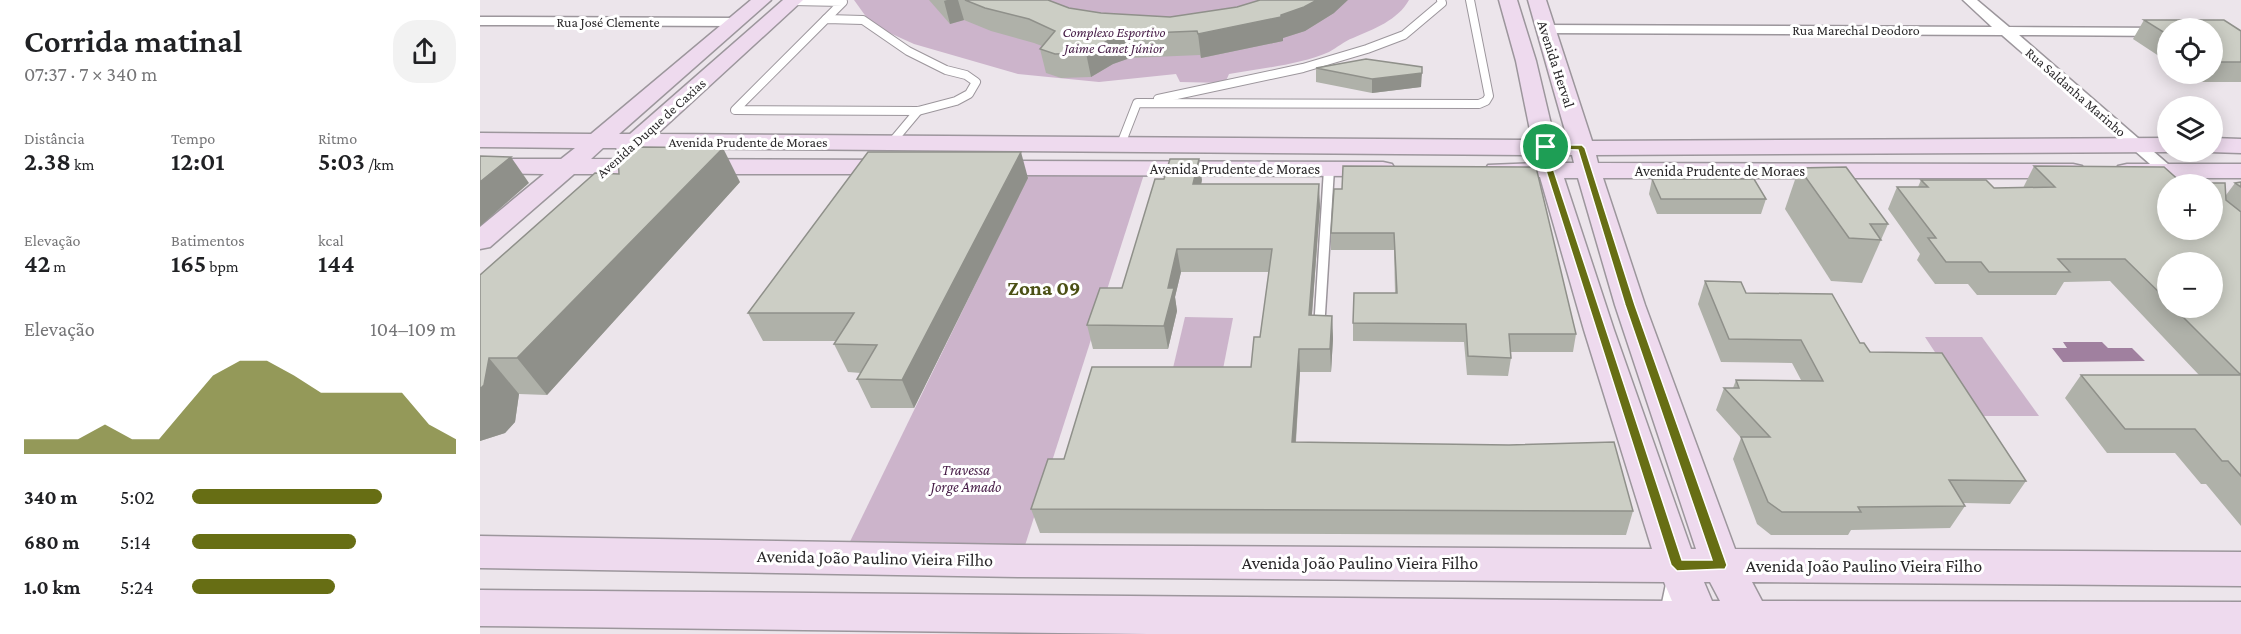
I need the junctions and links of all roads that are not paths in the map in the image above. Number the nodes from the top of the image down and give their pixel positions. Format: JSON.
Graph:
{"nodes":[{"id":1,"x":762,"y":0,"type":"edge"},
{"id":2,"x":1441,"y":0,"type":"edge"},
{"id":3,"x":1470,"y":0,"type":"edge"},
{"id":4,"x":1537,"y":0,"type":"edge"},
{"id":5,"x":1969,"y":0,"type":"edge"},
{"id":6,"x":793,"y":1,"type":"edge"},
{"id":7,"x":1513,"y":3,"type":"edge"},
{"id":8,"x":826,"y":19,"type":"junction"},
{"id":9,"x":480,"y":21,"type":"edge"},
{"id":10,"x":735,"y":22,"type":"junction"},
{"id":11,"x":1544,"y":29,"type":"junction"},
{"id":12,"x":2004,"y":30,"type":"junction"},
{"id":13,"x":2157,"y":32,"type":"edge"},
{"id":14,"x":1526,"y":61,"type":"junction"},
{"id":15,"x":1563,"y":80,"type":"junction"},
{"id":16,"x":1137,"y":103,"type":"junction"},
{"id":17,"x":918,"y":111,"type":"junction"},
{"id":18,"x":480,"y":140,"type":"edge"},
{"id":19,"x":596,"y":140,"type":"junction"},
{"id":20,"x":636,"y":141,"type":"junction"},
{"id":21,"x":892,"y":142,"type":"junction"},
{"id":22,"x":1121,"y":144,"type":"junction"},
{"id":23,"x":2137,"y":145,"type":"junction"},
{"id":24,"x":2157,"y":145,"type":"edge"},
{"id":25,"x":2223,"y":146,"type":"edge"},
{"id":26,"x":2241,"y":146,"type":"edge"},
{"id":27,"x":1548,"y":159,"type":"junction"},
{"id":28,"x":1585,"y":159,"type":"junction"},
{"id":29,"x":480,"y":166,"type":"edge"},
{"id":30,"x":566,"y":166,"type":"junction"},
{"id":31,"x":607,"y":166,"type":"junction"},
{"id":32,"x":923,"y":167,"type":"edge"},
{"id":33,"x":957,"y":168,"type":"edge"},
{"id":34,"x":1329,"y":169,"type":"junction"},
{"id":35,"x":2241,"y":171,"type":"edge"},
{"id":36,"x":2170,"y":174,"type":"edge"},
{"id":37,"x":2213,"y":174,"type":"edge"},
{"id":38,"x":2157,"y":176,"type":"edge"},
{"id":39,"x":582,"y":189,"type":"edge"},
{"id":40,"x":480,"y":241,"type":"edge"},
{"id":41,"x":1630,"y":305,"type":"junction"},
{"id":42,"x":1599,"y":330,"type":"junction"},
{"id":43,"x":1319,"y":333,"type":"edge"},
{"id":44,"x":480,"y":552,"type":"edge"},
{"id":45,"x":1677,"y":565,"type":"junction"},
{"id":46,"x":1720,"y":565,"type":"junction"},
{"id":47,"x":2241,"y":569,"type":"edge"},
{"id":48,"x":480,"y":608,"type":"edge"},
{"id":49,"x":2241,"y":620,"type":"edge"},
{"id":50,"x":1458,"y":626,"type":"edge"},
{"id":51,"x":1686,"y":627,"type":"edge"},
{"id":52,"x":1756,"y":627,"type":"edge"}],
"edges":[{"from":1,"to":10,"type":"main road","name":"Avenida Duque de Caxias"},
{"from":2,"to":16,"type":"lane"},
{"from":3,"to":16,"type":"lane"},
{"from":4,"to":11,"type":"main road","name":"Avenida Herval"},
{"from":5,"to":12,"type":"street","name":"Rua Saldanha Marinho"},
{"from":6,"to":8,"type":"lane"},
{"from":6,"to":20,"type":"main road","name":"Avenida Duque de Caxias"},
{"from":7,"to":14,"type":"main road","name":"Avenida Herval"},
{"from":8,"to":17,"type":"lane"},
{"from":8,"to":17,"type":"lane"},
{"from":9,"to":10,"type":"street","name":"Rua José Clemente"},
{"from":10,"to":19,"type":"main road","name":"Avenida Duque de Caxias"},
{"from":11,"to":12,"type":"street","name":"Rua Marechal Deodoro"},
{"from":11,"to":15,"type":"main road","name":"Avenida Herval"},
{"from":12,"to":13,"type":"street","name":"Rua Marechal Deodoro"},
{"from":12,"to":23,"type":"street","name":"Rua Saldanha Marinho"},
{"from":14,"to":15,"type":"main road"},
{"from":14,"to":27,"type":"main road","name":"Avenida Herval"},
{"from":15,"to":28,"type":"main road","name":"Avenida Herval"},
{"from":16,"to":22,"type":"lane"},
{"from":17,"to":21,"type":"lane"},
{"from":18,"to":19,"type":"main road","name":"Avenida Prudente de Moraes"},
{"from":19,"to":20,"type":"main road","name":"Avenida Prudente de Moraes"},
{"from":19,"to":30,"type":"main road","name":"Avenida Duque de Caxias"},
{"from":20,"to":21,"type":"main road","name":"Avenida Prudente de Moraes"},
{"from":20,"to":31,"type":"main road","name":"Avenida Duque de Caxias"},
{"from":21,"to":22,"type":"main road","name":"Avenida Prudente de Moraes"},
{"from":22,"to":27,"type":"main road","name":"Avenida Prudente de Moraes"},
{"from":23,"to":24,"type":"main road","name":"Avenida Prudente de Moraes"},
{"from":23,"to":28,"type":"main road","name":"Avenida Prudente de Moraes"},
{"from":23,"to":36,"type":"street","name":"Rua Saldanha Marinho"},
{"from":25,"to":26,"type":"main road"},
{"from":27,"to":28,"type":"main road","name":"Avenida Prudente de Moraes"},
{"from":27,"to":34,"type":"main road","name":"Avenida Prudente de Moraes"},
{"from":27,"to":42,"type":"main road","name":"Avenida Herval"},
{"from":28,"to":38,"type":"main road","name":"Avenida Prudente de Moraes"},
{"from":28,"to":41,"type":"main road","name":"Avenida Herval"},
{"from":29,"to":30,"type":"main road","name":"Avenida Prudente de Moraes"},
{"from":30,"to":31,"type":"main road","name":"Avenida Prudente de Moraes"},
{"from":30,"to":40,"type":"main road","name":"Avenida Duque de Caxias"},
{"from":31,"to":32,"type":"main road","name":"Avenida Prudente de Moraes"},
{"from":31,"to":39,"type":"main road","name":"Avenida Duque de Caxias"},
{"from":33,"to":34,"type":"main road","name":"Avenida Prudente de Moraes"},
{"from":34,"to":43,"type":"lane"},
{"from":35,"to":37,"type":"main road","name":"Avenida Prudente de Moraes"},
{"from":41,"to":42,"type":"main road"},
{"from":41,"to":46,"type":"main road","name":"Avenida Herval"},
{"from":42,"to":45,"type":"main road","name":"Avenida Herval"},
{"from":44,"to":45,"type":"main road","name":"Avenida João Paulino Vieira Filho"},
{"from":45,"to":46,"type":"main road","name":"Avenida João Paulino Vieira Filho"},
{"from":45,"to":51,"type":"main road","name":"Avenida Herval"},
{"from":46,"to":47,"type":"main road","name":"Avenida João Paulino Vieira Filho"},
{"from":46,"to":52,"type":"main road","name":"Avenida Herval"},
{"from":48,"to":50,"type":"main road"},
{"from":49,"to":52,"type":"main road"},
{"from":50,"to":51,"type":"main road"},
{"from":51,"to":52,"type":"main road"}]}
